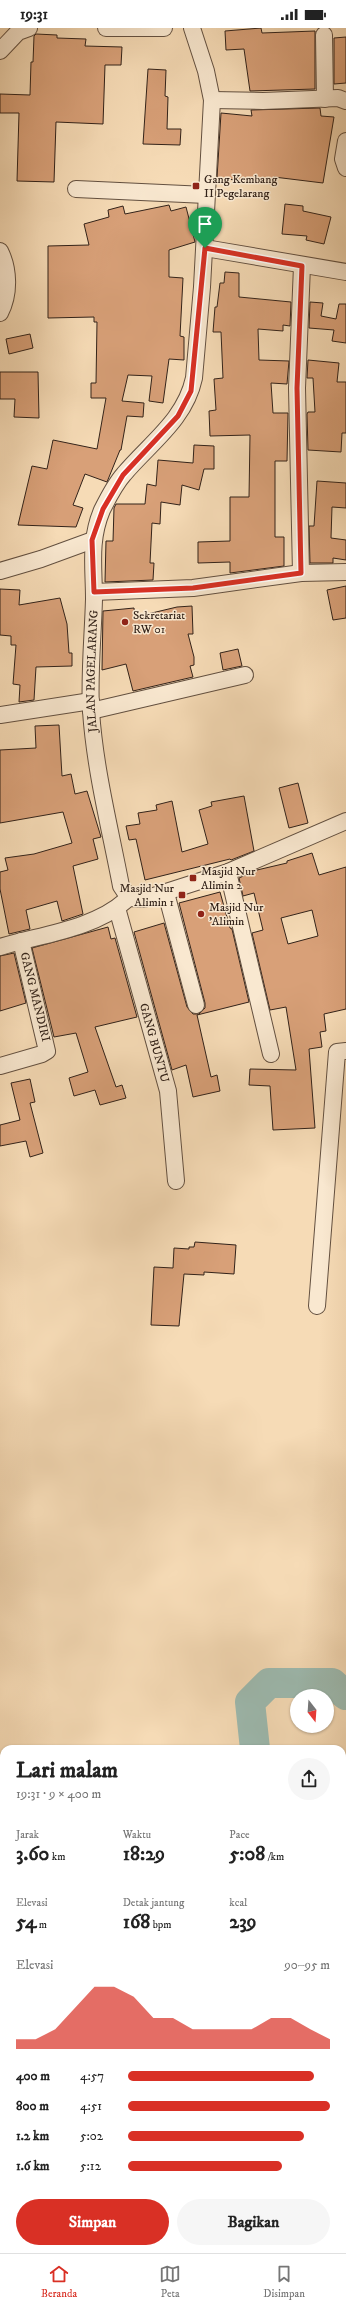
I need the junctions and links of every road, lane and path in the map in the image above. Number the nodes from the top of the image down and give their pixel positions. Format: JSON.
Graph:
{"nodes":[{"id":1,"x":30,"y":28,"type":"edge"},
{"id":2,"x":106,"y":28,"type":"edge"},
{"id":3,"x":164,"y":28,"type":"edge"},
{"id":4,"x":192,"y":28,"type":"edge"},
{"id":5,"x":324,"y":35,"type":"dead end"},
{"id":6,"x":0,"y":51,"type":"edge"},
{"id":7,"x":325,"y":99,"type":"junction"},
{"id":8,"x":212,"y":100,"type":"junction"},
{"id":9,"x":346,"y":101,"type":"edge"},
{"id":10,"x":346,"y":141,"type":"edge"},
{"id":11,"x":346,"y":168,"type":"edge"},
{"id":12,"x":76,"y":189,"type":"dead end"},
{"id":13,"x":206,"y":195,"type":"junction"},
{"id":14,"x":205,"y":248,"type":"junction"},
{"id":15,"x":0,"y":250,"type":"edge"},
{"id":16,"x":302,"y":266,"type":"junction"},
{"id":17,"x":346,"y":272,"type":"edge"},
{"id":18,"x":0,"y":313,"type":"edge"},
{"id":19,"x":92,"y":540,"type":"junction"},
{"id":20,"x":0,"y":571,"type":"edge"},
{"id":21,"x":346,"y":572,"type":"edge"},
{"id":22,"x":301,"y":573,"type":"junction"},
{"id":23,"x":94,"y":592,"type":"junction"},
{"id":24,"x":246,"y":675,"type":"dead end"},
{"id":25,"x":91,"y":706,"type":"junction"},
{"id":26,"x":0,"y":715,"type":"edge"},
{"id":27,"x":346,"y":821,"type":"edge"},
{"id":28,"x":228,"y":872,"type":"junction"},
{"id":29,"x":166,"y":893,"type":"junction"},
{"id":30,"x":129,"y":898,"type":"junction"},
{"id":31,"x":117,"y":908,"type":"junction"},
{"id":32,"x":21,"y":941,"type":"junction"},
{"id":33,"x":0,"y":947,"type":"edge"},
{"id":34,"x":196,"y":1005,"type":"dead end"},
{"id":35,"x":346,"y":1051,"type":"edge"},
{"id":36,"x":271,"y":1054,"type":"dead end"},
{"id":37,"x":0,"y":1066,"type":"edge"},
{"id":38,"x":176,"y":1181,"type":"dead end"},
{"id":39,"x":317,"y":1306,"type":"dead end"}],
"edges":[{"from":1,"to":6,"type":"street"},
{"from":2,"to":3,"type":"street"},
{"from":4,"to":8,"type":"street","name":"JALAN PAGELARANG"},
{"from":5,"to":7,"type":"street"},
{"from":7,"to":8,"type":"street"},
{"from":7,"to":9,"type":"street"},
{"from":8,"to":13,"type":"street","name":"JALAN PAGELARANG"},
{"from":10,"to":11,"type":"street"},
{"from":12,"to":13,"type":"street"},
{"from":13,"to":14,"type":"street","name":"JALAN PAGELARANG"},
{"from":14,"to":16,"type":"street"},
{"from":14,"to":19,"type":"street","name":"JALAN PAGELARANG"},
{"from":15,"to":18,"type":"street"},
{"from":16,"to":17,"type":"street"},
{"from":16,"to":22,"type":"street"},
{"from":19,"to":20,"type":"street"},
{"from":19,"to":23,"type":"street","name":"JALAN PAGELARANG"},
{"from":21,"to":22,"type":"street"},
{"from":22,"to":23,"type":"street"},
{"from":23,"to":25,"type":"street","name":"JALAN PAGELARANG"},
{"from":24,"to":25,"type":"street"},
{"from":25,"to":26,"type":"street"},
{"from":25,"to":30,"type":"street","name":"JALAN PAGELARANG"},
{"from":27,"to":28,"type":"street"},
{"from":28,"to":29,"type":"street"},
{"from":28,"to":36,"type":"street"},
{"from":29,"to":30,"type":"street"},
{"from":29,"to":34,"type":"street"},
{"from":30,"to":31,"type":"street"},
{"from":31,"to":32,"type":"street"},
{"from":31,"to":38,"type":"street","name":"GANG BUNTU"},
{"from":32,"to":33,"type":"street"},
{"from":32,"to":37,"type":"street","name":"GANG MANDIRI"},
{"from":35,"to":39,"type":"street"}]}
